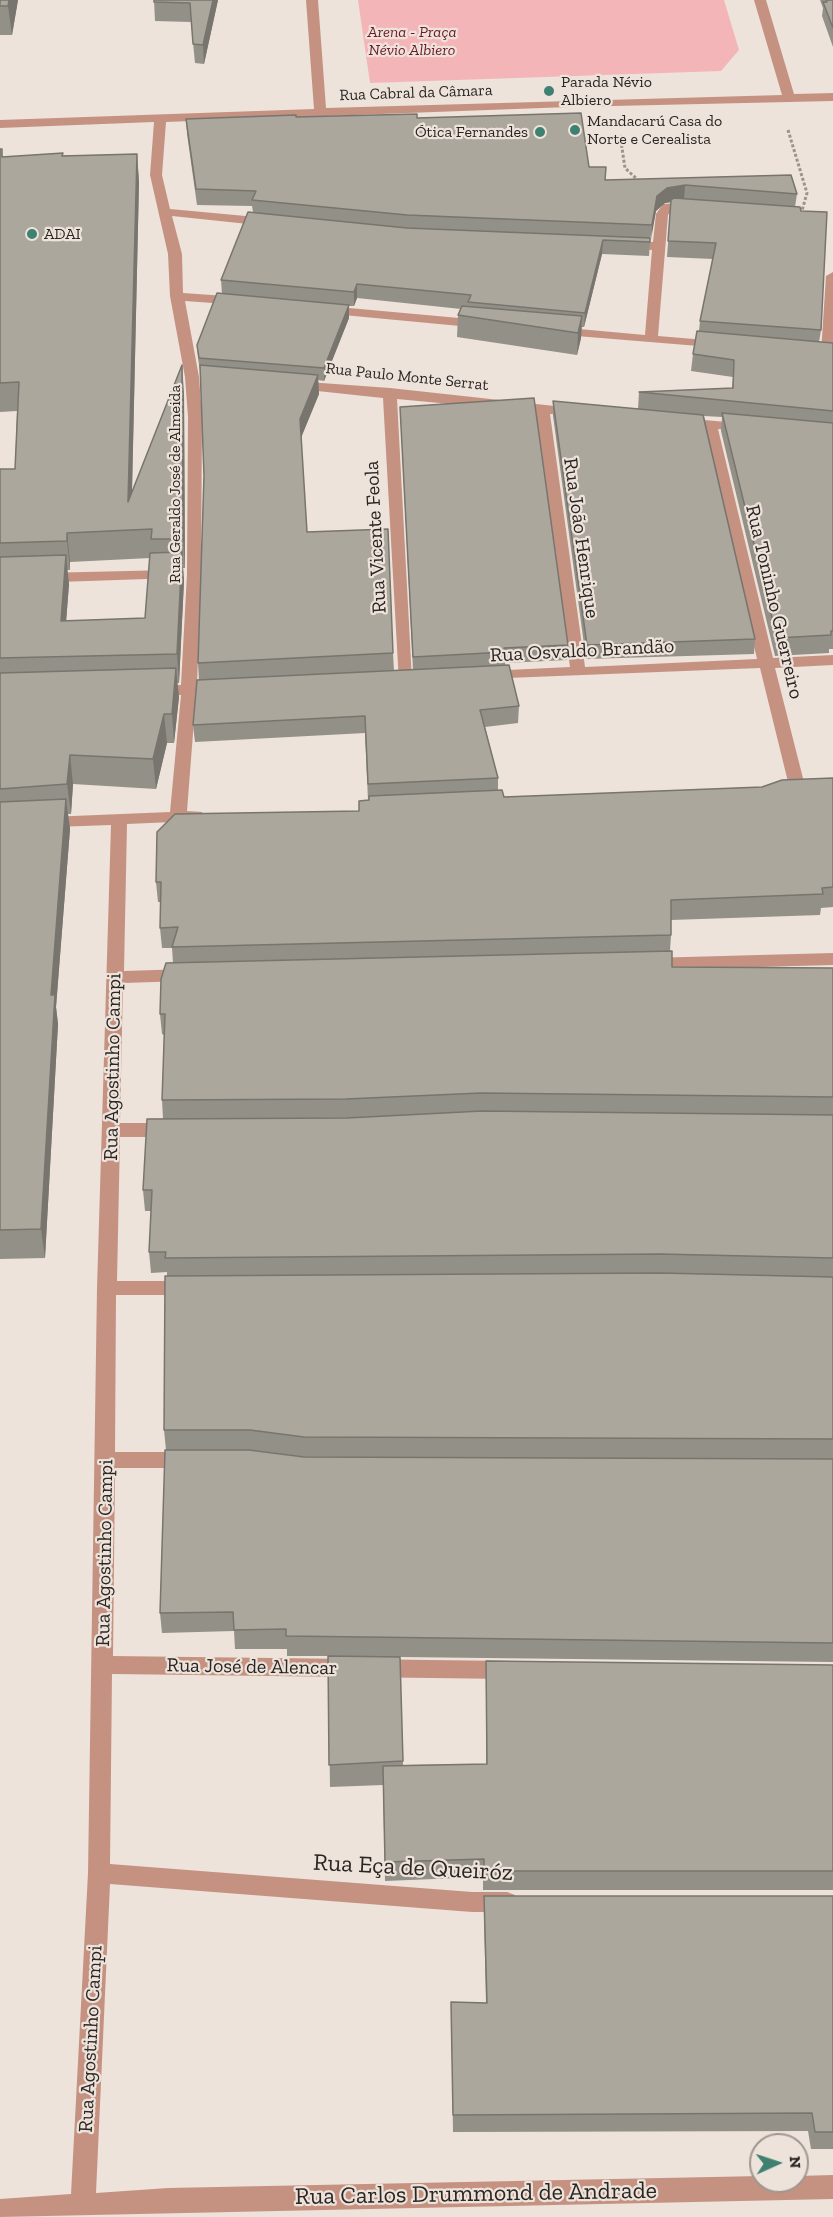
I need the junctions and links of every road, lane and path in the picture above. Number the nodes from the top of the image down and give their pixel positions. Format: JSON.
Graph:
{"nodes":[{"id":1,"x":312,"y":0,"type":"edge"},
{"id":2,"x":760,"y":0,"type":"edge"},
{"id":3,"x":783,"y":97,"type":"junction"},
{"id":4,"x":833,"y":97,"type":"edge"},
{"id":5,"x":615,"y":102,"type":"junction"},
{"id":6,"x":320,"y":113,"type":"junction"},
{"id":7,"x":160,"y":118,"type":"junction"},
{"id":8,"x":0,"y":124,"type":"edge"},
{"id":9,"x":668,"y":207,"type":"junction"},
{"id":10,"x":707,"y":208,"type":"edge"},
{"id":11,"x":167,"y":212,"type":"junction"},
{"id":12,"x":801,"y":216,"type":"edge"},
{"id":13,"x":281,"y":224,"type":"edge"},
{"id":14,"x":615,"y":244,"type":"edge"},
{"id":15,"x":661,"y":246,"type":"junction"},
{"id":16,"x":833,"y":276,"type":"edge"},
{"id":17,"x":177,"y":296,"type":"junction"},
{"id":18,"x":249,"y":302,"type":"edge"},
{"id":19,"x":308,"y":308,"type":"edge"},
{"id":20,"x":497,"y":326,"type":"edge"},
{"id":21,"x":544,"y":330,"type":"edge"},
{"id":22,"x":651,"y":340,"type":"junction"},
{"id":23,"x":734,"y":346,"type":"edge"},
{"id":24,"x":826,"y":353,"type":"edge"},
{"id":25,"x":285,"y":384,"type":"edge"},
{"id":26,"x":390,"y":392,"type":"junction"},
{"id":27,"x":542,"y":409,"type":"junction"},
{"id":28,"x":587,"y":413,"type":"edge"},
{"id":29,"x":665,"y":420,"type":"edge"},
{"id":30,"x":710,"y":424,"type":"junction"},
{"id":31,"x":755,"y":428,"type":"edge"},
{"id":32,"x":194,"y":574,"type":"junction"},
{"id":33,"x":0,"y":579,"type":"edge"},
{"id":34,"x":833,"y":660,"type":"edge"},
{"id":35,"x":766,"y":663,"type":"junction"},
{"id":36,"x":578,"y":672,"type":"junction"},
{"id":37,"x":474,"y":677,"type":"edge"},
{"id":38,"x":404,"y":680,"type":"edge"},
{"id":39,"x":237,"y":688,"type":"edge"},
{"id":40,"x":189,"y":690,"type":"junction"},
{"id":41,"x":141,"y":691,"type":"edge"},
{"id":42,"x":798,"y":789,"type":"edge"},
{"id":43,"x":213,"y":816,"type":"edge"},
{"id":44,"x":178,"y":817,"type":"junction"},
{"id":45,"x":119,"y":819,"type":"junction"},
{"id":46,"x":0,"y":824,"type":"edge"},
{"id":47,"x":833,"y":959,"type":"edge"},
{"id":48,"x":630,"y":964,"type":"edge"},
{"id":49,"x":199,"y":975,"type":"edge"},
{"id":50,"x":115,"y":977,"type":"junction"},
{"id":51,"x":112,"y":1130,"type":"junction"},
{"id":52,"x":183,"y":1130,"type":"edge"},
{"id":53,"x":107,"y":1288,"type":"junction"},
{"id":54,"x":203,"y":1288,"type":"edge"},
{"id":55,"x":107,"y":1460,"type":"junction"},
{"id":56,"x":207,"y":1460,"type":"edge"},
{"id":57,"x":104,"y":1665,"type":"junction"},
{"id":58,"x":534,"y":1670,"type":"edge"},
{"id":59,"x":99,"y":1873,"type":"junction"},
{"id":60,"x":532,"y":1902,"type":"edge"},
{"id":61,"x":833,"y":2187,"type":"edge"},
{"id":62,"x":83,"y":2204,"type":"junction"},
{"id":63,"x":168,"y":2208,"type":"edge"},
{"id":64,"x":0,"y":2211,"type":"edge"}],
"edges":[{"from":1,"to":6,"type":"street"},
{"from":2,"to":3,"type":"street"},
{"from":3,"to":4,"type":"street","name":"Rua Cabral da Câmara"},
{"from":3,"to":5,"type":"street","name":"Rua Cabral da Câmara"},
{"from":3,"to":12,"type":"path"},
{"from":5,"to":6,"type":"street","name":"Rua Cabral da Câmara"},
{"from":5,"to":9,"type":"path"},
{"from":6,"to":7,"type":"street","name":"Rua Cabral da Câmara"},
{"from":7,"to":8,"type":"street","name":"Rua Cabral da Câmara"},
{"from":7,"to":11,"type":"street","name":"Rua Geraldo José de Almeida"},
{"from":9,"to":10,"type":"street"},
{"from":9,"to":15,"type":"street"},
{"from":11,"to":13,"type":"street"},
{"from":11,"to":17,"type":"street","name":"Rua Geraldo José de Almeida"},
{"from":14,"to":15,"type":"street"},
{"from":15,"to":22,"type":"street"},
{"from":16,"to":24,"type":"street"},
{"from":17,"to":18,"type":"street"},
{"from":17,"to":32,"type":"street","name":"Rua Geraldo José de Almeida"},
{"from":19,"to":20,"type":"street"},
{"from":21,"to":22,"type":"street"},
{"from":22,"to":23,"type":"street"},
{"from":25,"to":26,"type":"street","name":"Rua Paulo Monte Serrat"},
{"from":26,"to":27,"type":"street","name":"Rua Paulo Monte Serrat"},
{"from":26,"to":38,"type":"street","name":"Rua Vicente Feola"},
{"from":27,"to":28,"type":"street","name":"Rua Paulo Monte Serrat"},
{"from":27,"to":36,"type":"street","name":"Rua João Henrique"},
{"from":29,"to":30,"type":"street"},
{"from":30,"to":31,"type":"street"},
{"from":30,"to":35,"type":"street","name":"Rua Toninho Guerreiro"},
{"from":32,"to":33,"type":"street"},
{"from":32,"to":40,"type":"street","name":"Rua Geraldo José de Almeida"},
{"from":34,"to":35,"type":"street","name":"Rua Osvaldo Brandão"},
{"from":35,"to":36,"type":"street","name":"Rua Osvaldo Brandão"},
{"from":35,"to":42,"type":"street","name":"Rua Toninho Guerreiro"},
{"from":36,"to":37,"type":"street","name":"Rua Osvaldo Brandão"},
{"from":39,"to":40,"type":"street"},
{"from":40,"to":41,"type":"street"},
{"from":40,"to":44,"type":"street","name":"Rua Geraldo José de Almeida"},
{"from":43,"to":44,"type":"street"},
{"from":44,"to":45,"type":"street"},
{"from":45,"to":46,"type":"street"},
{"from":45,"to":50,"type":"street","name":"Rua Agostinho Campi"},
{"from":47,"to":48,"type":"street"},
{"from":49,"to":50,"type":"street"},
{"from":50,"to":51,"type":"street","name":"Rua Agostinho Campi"},
{"from":51,"to":52,"type":"street"},
{"from":51,"to":53,"type":"street","name":"Rua Agostinho Campi"},
{"from":53,"to":54,"type":"street"},
{"from":53,"to":55,"type":"street","name":"Rua Agostinho Campi"},
{"from":55,"to":56,"type":"street"},
{"from":55,"to":57,"type":"street","name":"Rua Agostinho Campi"},
{"from":57,"to":58,"type":"street","name":"Rua José de Alencar"},
{"from":57,"to":59,"type":"street","name":"Rua Agostinho Campi"},
{"from":59,"to":60,"type":"street","name":"Rua Eça de Queiróz"},
{"from":59,"to":62,"type":"street","name":"Rua Agostinho Campi"},
{"from":61,"to":63,"type":"street","name":"Rua Carlos Drummond de Andrade"},
{"from":62,"to":63,"type":"street","name":"Rua Carlos Drummond de Andrade"},
{"from":62,"to":64,"type":"street"}]}
